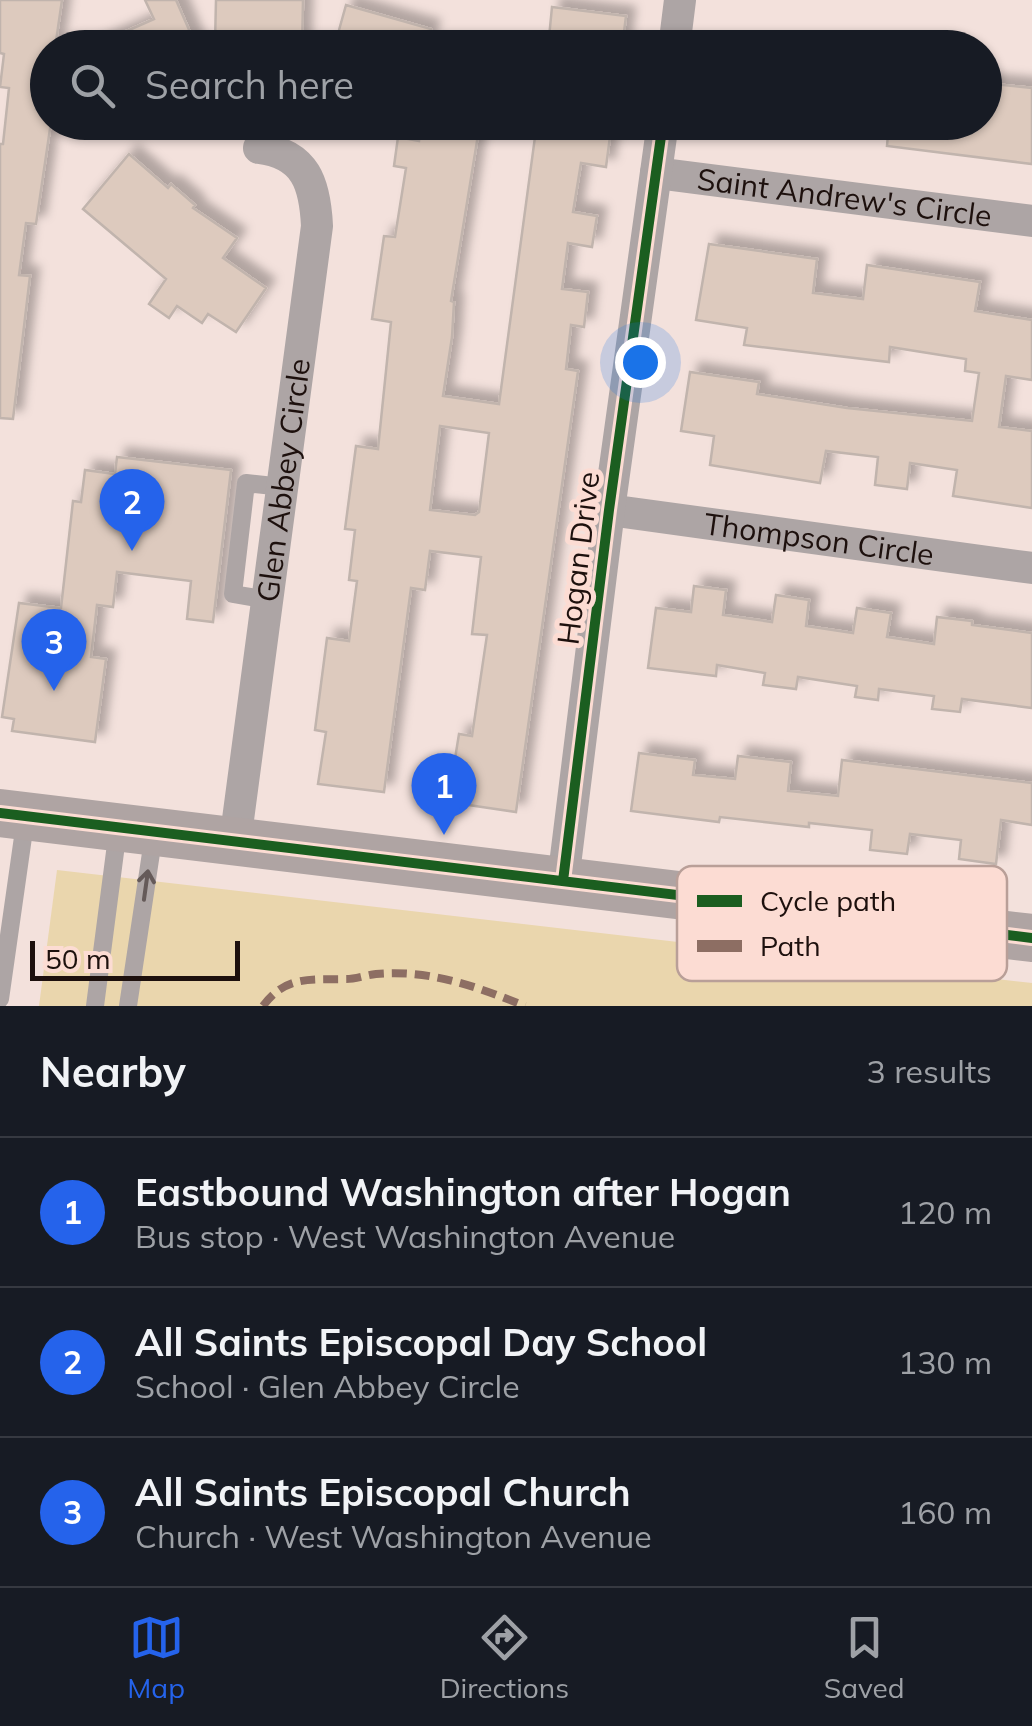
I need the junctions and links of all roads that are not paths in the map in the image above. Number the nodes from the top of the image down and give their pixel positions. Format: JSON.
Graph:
{"nodes":[{"id":1,"x":680,"y":0,"type":"edge"},
{"id":2,"x":676,"y":30,"type":"edge"},
{"id":3,"x":661,"y":140,"type":"edge"},
{"id":4,"x":259,"y":148,"type":"dead end"},
{"id":5,"x":656,"y":173,"type":"junction"},
{"id":6,"x":1032,"y":221,"type":"edge"},
{"id":7,"x":609,"y":510,"type":"junction"},
{"id":8,"x":1032,"y":568,"type":"edge"},
{"id":9,"x":13,"y":814,"type":"edge"},
{"id":10,"x":136,"y":831,"type":"junction"},
{"id":11,"x":235,"y":842,"type":"junction"},
{"id":12,"x":563,"y":882,"type":"junction"},
{"id":13,"x":677,"y":896,"type":"edge"},
{"id":14,"x":1007,"y":935,"type":"edge"},
{"id":15,"x":1032,"y":938,"type":"edge"},
{"id":16,"x":0,"y":999,"type":"edge"},
{"id":17,"x":95,"y":1006,"type":"edge"},
{"id":18,"x":128,"y":1006,"type":"edge"}],
"edges":[{"from":1,"to":2,"type":"street"},
{"from":3,"to":5,"type":"street","name":"Hogan Drive"},
{"from":4,"to":11,"type":"street","name":"Glen Abbey Circle"},
{"from":5,"to":6,"type":"street","name":"Saint Andrew's Circle"},
{"from":5,"to":7,"type":"street","name":"Hogan Drive"},
{"from":7,"to":8,"type":"street","name":"Thompson Circle"},
{"from":7,"to":12,"type":"street","name":"Hogan Drive"},
{"from":9,"to":10,"type":"main road"},
{"from":9,"to":16,"type":"lane"},
{"from":10,"to":11,"type":"main road"},
{"from":10,"to":17,"type":"lane"},
{"from":18,"to":10,"type":"lane","one_way":true},
{"from":11,"to":12,"type":"main road"},
{"from":12,"to":13,"type":"main road"},
{"from":14,"to":15,"type":"main road"}]}
